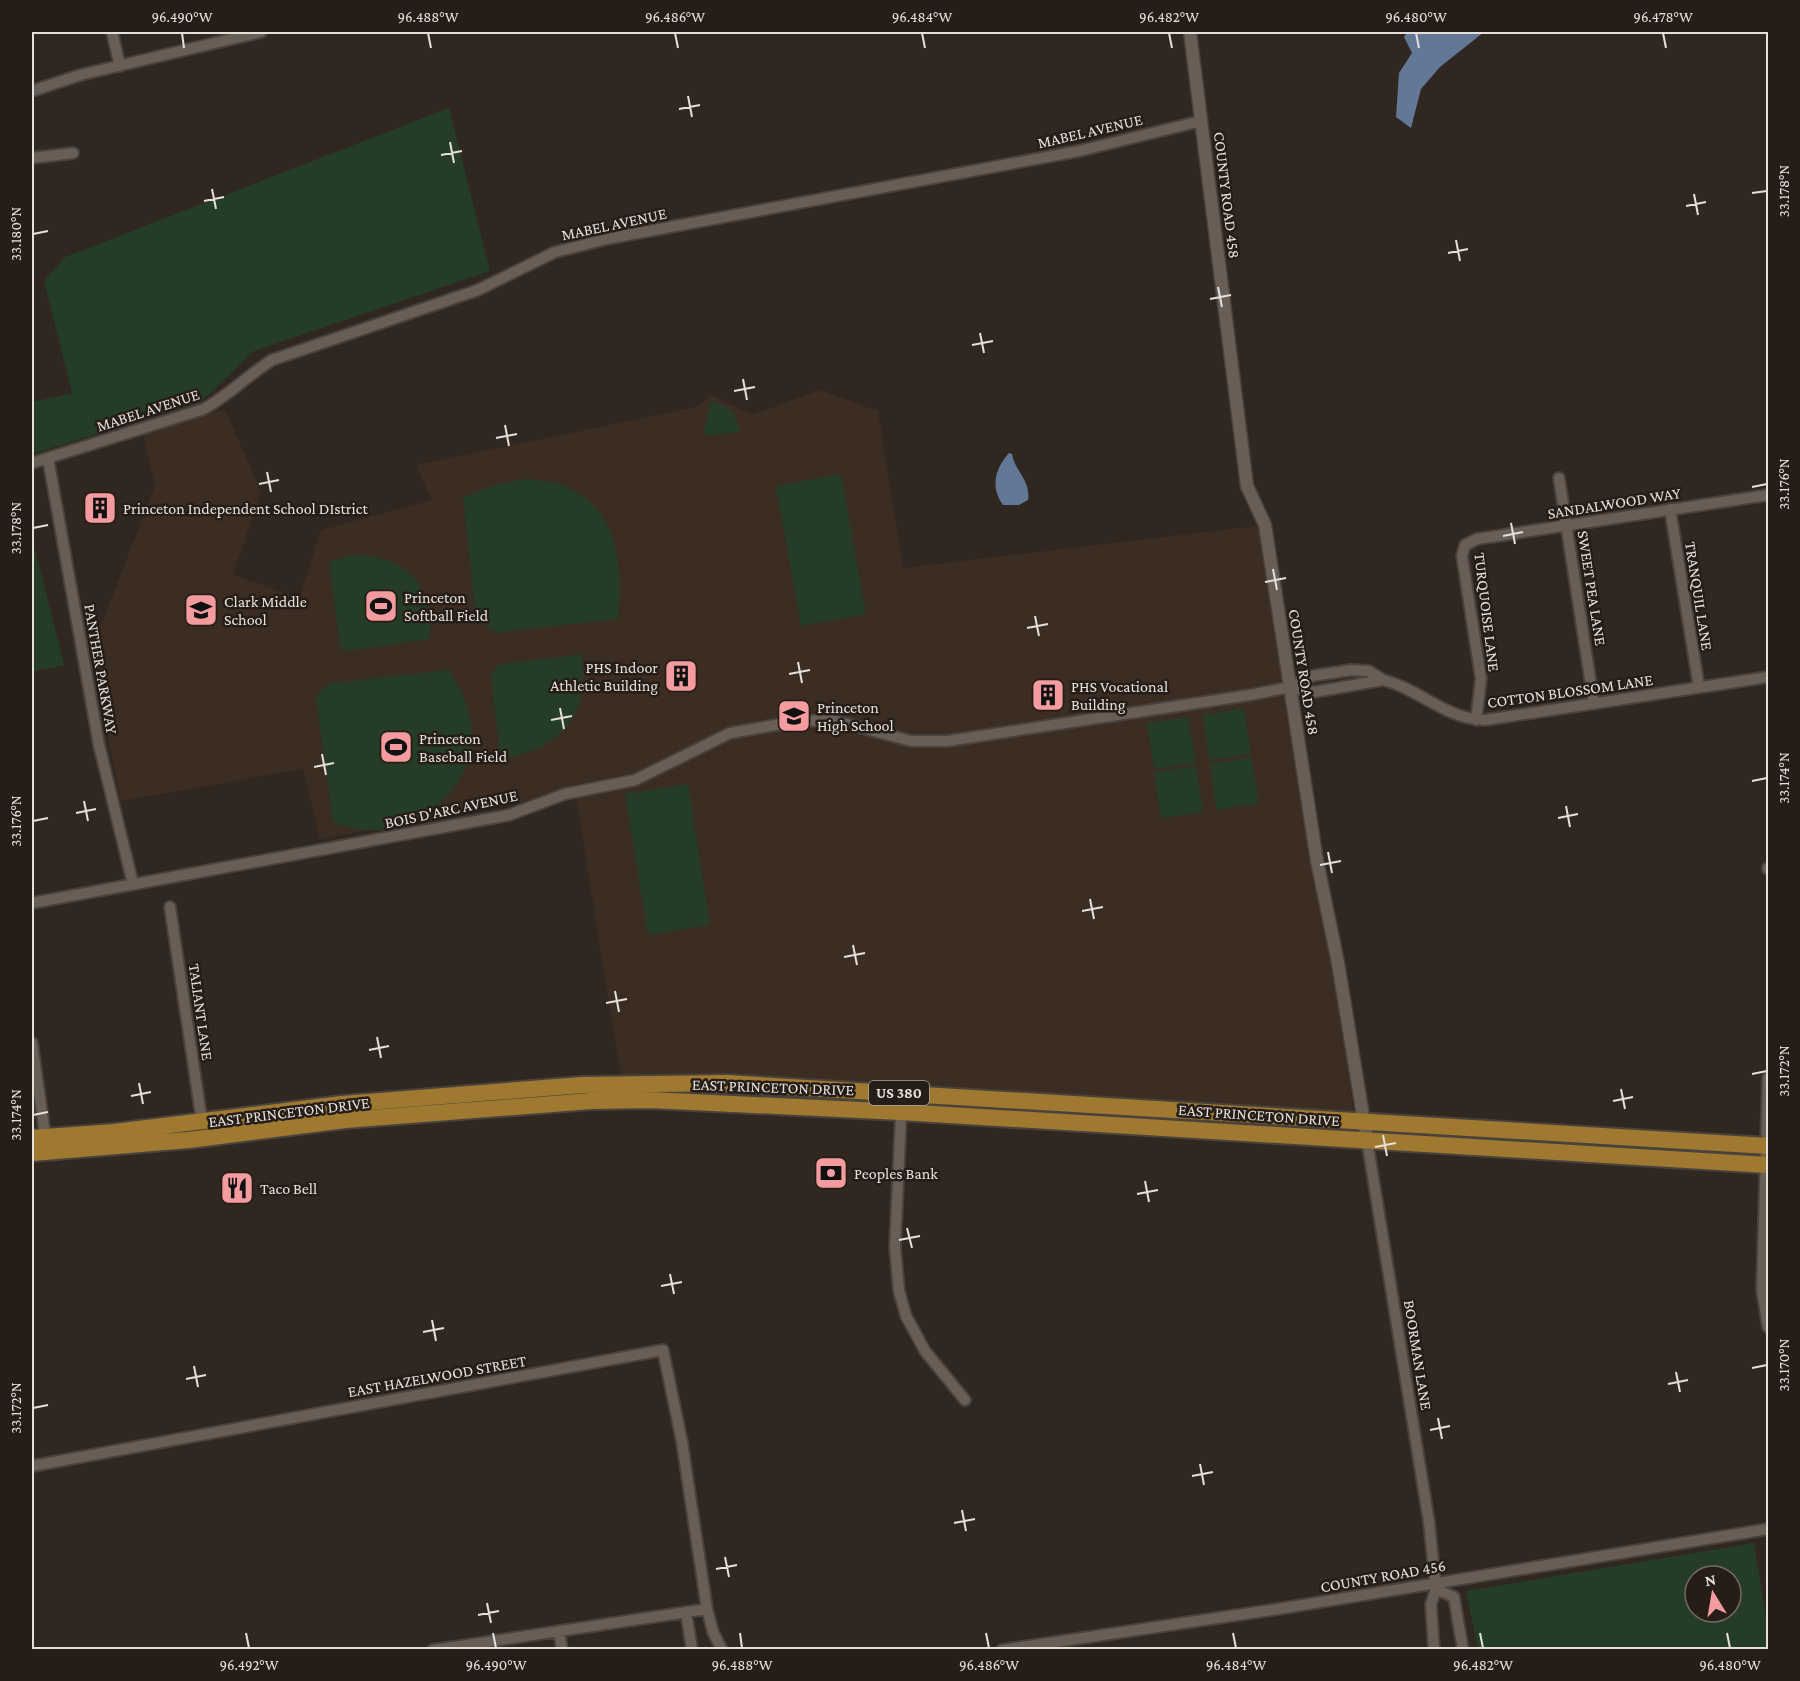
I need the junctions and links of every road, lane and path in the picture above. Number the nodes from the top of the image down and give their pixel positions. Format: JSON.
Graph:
{"nodes":[{"id":1,"x":112,"y":32,"type":"edge"},
{"id":2,"x":261,"y":32,"type":"edge"},
{"id":3,"x":1190,"y":32,"type":"edge"},
{"id":4,"x":223,"y":36,"type":"edge"},
{"id":5,"x":120,"y":66,"type":"junction"},
{"id":6,"x":32,"y":91,"type":"edge"},
{"id":7,"x":1201,"y":121,"type":"junction"},
{"id":8,"x":73,"y":153,"type":"dead end"},
{"id":9,"x":32,"y":158,"type":"edge"},
{"id":10,"x":48,"y":458,"type":"junction"},
{"id":11,"x":32,"y":464,"type":"edge"},
{"id":12,"x":1559,"y":478,"type":"dead end"},
{"id":13,"x":1768,"y":495,"type":"edge"},
{"id":14,"x":1670,"y":509,"type":"junction"},
{"id":15,"x":1567,"y":525,"type":"junction"},
{"id":16,"x":1465,"y":545,"type":"joint"},
{"id":17,"x":1768,"y":677,"type":"edge"},
{"id":18,"x":1290,"y":687,"type":"junction"},
{"id":19,"x":1699,"y":687,"type":"junction"},
{"id":20,"x":1594,"y":704,"type":"junction"},
{"id":21,"x":1476,"y":720,"type":"junction"},
{"id":22,"x":133,"y":884,"type":"junction"},
{"id":23,"x":32,"y":903,"type":"edge"},
{"id":24,"x":170,"y":907,"type":"dead end"},
{"id":25,"x":32,"y":1043,"type":"edge"},
{"id":26,"x":1768,"y":1078,"type":"edge"},
{"id":27,"x":726,"y":1083,"type":"junction"},
{"id":28,"x":902,"y":1093,"type":"junction"},
{"id":29,"x":726,"y":1104,"type":"junction"},
{"id":30,"x":901,"y":1112,"type":"junction"},
{"id":31,"x":202,"y":1122,"type":"junction"},
{"id":32,"x":1365,"y":1122,"type":"junction"},
{"id":33,"x":226,"y":1127,"type":"junction"},
{"id":34,"x":1367,"y":1140,"type":"junction"},
{"id":35,"x":39,"y":1145,"type":"edge"},
{"id":36,"x":1767,"y":1146,"type":"edge"},
{"id":37,"x":1766,"y":1165,"type":"edge"},
{"id":38,"x":1768,"y":1327,"type":"edge"},
{"id":39,"x":965,"y":1400,"type":"dead end"},
{"id":40,"x":32,"y":1466,"type":"edge"},
{"id":41,"x":1768,"y":1529,"type":"edge"},
{"id":42,"x":1435,"y":1585,"type":"junction"},
{"id":43,"x":707,"y":1609,"type":"junction"},
{"id":44,"x":686,"y":1612,"type":"junction"},
{"id":45,"x":558,"y":1631,"type":"junction"},
{"id":46,"x":477,"y":1646,"type":"edge"},
{"id":47,"x":433,"y":1650,"type":"edge"},
{"id":48,"x":562,"y":1650,"type":"edge"},
{"id":49,"x":692,"y":1650,"type":"edge"},
{"id":50,"x":722,"y":1650,"type":"edge"},
{"id":51,"x":1002,"y":1650,"type":"edge"},
{"id":52,"x":1434,"y":1650,"type":"edge"},
{"id":53,"x":1463,"y":1650,"type":"edge"}],
"edges":[{"from":1,"to":5,"type":"street"},
{"from":2,"to":4,"type":"street"},
{"from":3,"to":7,"type":"street","name":"COUNTY ROAD 458"},
{"from":4,"to":5,"type":"street"},
{"from":5,"to":6,"type":"street"},
{"from":7,"to":10,"type":"street","name":"MABEL AVENUE"},
{"from":7,"to":18,"type":"street","name":"COUNTY ROAD 458"},
{"from":8,"to":9,"type":"street"},
{"from":10,"to":11,"type":"street","name":"MABEL AVENUE"},
{"from":10,"to":22,"type":"street","name":"PANTHER PARKWAY"},
{"from":12,"to":15,"type":"street","name":"SWEET PEA LANE"},
{"from":13,"to":14,"type":"street","name":"SANDALWOOD WAY"},
{"from":14,"to":15,"type":"street","name":"SANDALWOOD WAY"},
{"from":14,"to":19,"type":"street","name":"TRANQUIL LANE"},
{"from":15,"to":16,"type":"street","name":"SANDALWOOD WAY"},
{"from":15,"to":20,"type":"street","name":"SWEET PEA LANE"},
{"from":16,"to":21,"type":"street","name":"TURQUOISE LANE"},
{"from":17,"to":19,"type":"street","name":"COTTON BLOSSOM LANE"},
{"from":18,"to":21,"type":"street","name":"COTTON BLOSSOM LANE"},
{"from":18,"to":22,"type":"street","name":"BOIS D'ARC AVENUE"},
{"from":18,"to":32,"type":"street","name":"COUNTY ROAD 458"},
{"from":19,"to":20,"type":"street","name":"COTTON BLOSSOM LANE"},
{"from":20,"to":21,"type":"street","name":"COTTON BLOSSOM LANE"},
{"from":22,"to":23,"type":"street","name":"BOIS D'ARC AVENUE"},
{"from":24,"to":31,"type":"street","name":"TALIANT LANE"},
{"from":25,"to":35,"type":"street"},
{"from":26,"to":36,"type":"street"},
{"from":27,"to":28,"type":"highway","name":"EAST PRINCETON DRIVE","number":"US 380"},
{"from":27,"to":29,"type":"highway"},
{"from":27,"to":33,"type":"highway","name":"EAST PRINCETON DRIVE","number":"US 380"},
{"from":28,"to":30,"type":"street"},
{"from":28,"to":32,"type":"highway","name":"EAST PRINCETON DRIVE","number":"US 380"},
{"from":29,"to":30,"type":"highway","name":"EAST PRINCETON DRIVE","number":"US 380"},
{"from":29,"to":33,"type":"highway","name":"EAST PRINCETON DRIVE","number":"US 380"},
{"from":30,"to":34,"type":"highway","name":"EAST PRINCETON DRIVE","number":"US 380"},
{"from":30,"to":39,"type":"street"},
{"from":31,"to":33,"type":"highway","name":"EAST PRINCETON DRIVE","number":"US 380"},
{"from":31,"to":35,"type":"highway","name":"EAST PRINCETON DRIVE","number":"US 380"},
{"from":32,"to":34,"type":"street","name":"COUNTY ROAD 458"},
{"from":32,"to":36,"type":"highway","name":"EAST PRINCETON DRIVE","number":"US 380"},
{"from":33,"to":35,"type":"highway","name":"EAST PRINCETON DRIVE","number":"US 380"},
{"from":34,"to":37,"type":"highway","name":"EAST PRINCETON DRIVE","number":"US 380"},
{"from":34,"to":42,"type":"street","name":"BOORMAN LANE"},
{"from":36,"to":37,"type":"street"},
{"from":37,"to":38,"type":"street"},
{"from":40,"to":43,"type":"street","name":"EAST HAZELWOOD STREET"},
{"from":41,"to":42,"type":"street","name":"COUNTY ROAD 456"},
{"from":42,"to":51,"type":"street","name":"COUNTY ROAD 456"},
{"from":42,"to":52,"type":"street","name":"BOORMAN LANE"},
{"from":42,"to":53,"type":"street"},
{"from":43,"to":44,"type":"street"},
{"from":43,"to":50,"type":"street"},
{"from":44,"to":45,"type":"street"},
{"from":44,"to":49,"type":"street"},
{"from":45,"to":46,"type":"street"},
{"from":45,"to":48,"type":"street"},
{"from":46,"to":47,"type":"street"}]}
